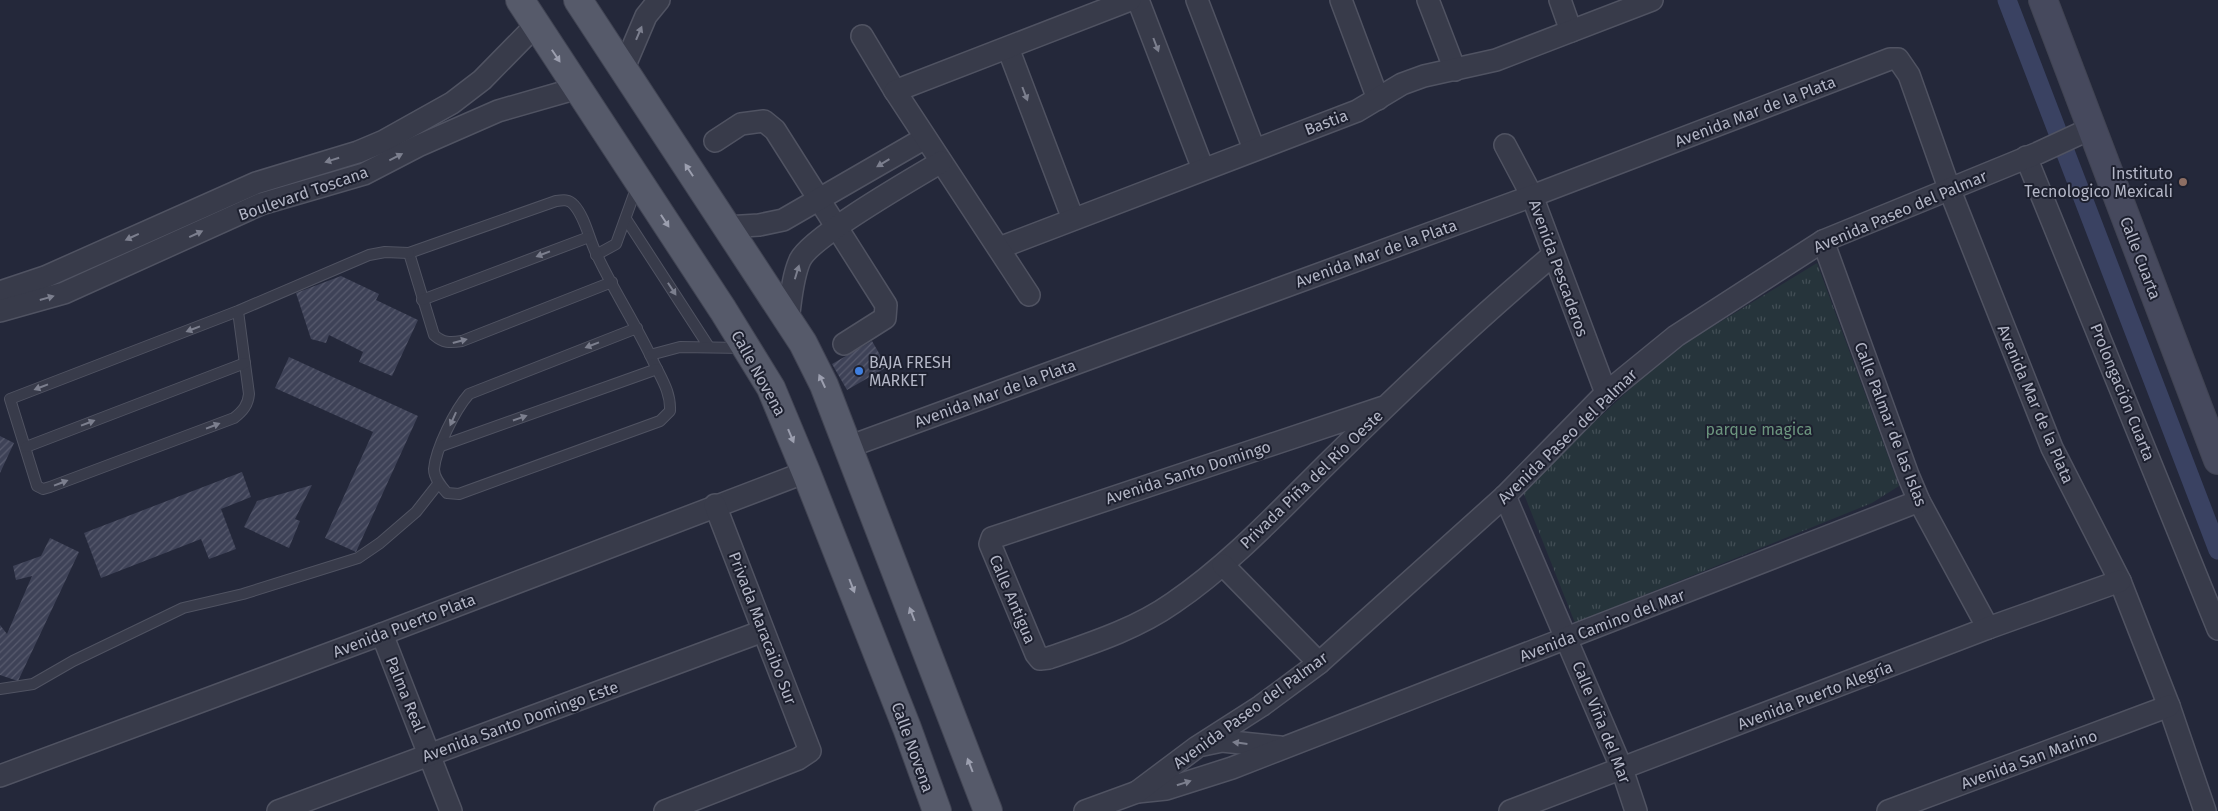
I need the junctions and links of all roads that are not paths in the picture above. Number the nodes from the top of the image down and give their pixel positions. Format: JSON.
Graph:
{"nodes":[{"id":1,"x":520,"y":0,"type":"edge"},
{"id":2,"x":578,"y":0,"type":"edge"},
{"id":3,"x":659,"y":0,"type":"edge"},
{"id":4,"x":1130,"y":0,"type":"edge"},
{"id":5,"x":1138,"y":0,"type":"edge"},
{"id":6,"x":1197,"y":0,"type":"edge"},
{"id":7,"x":1341,"y":0,"type":"edge"},
{"id":8,"x":1428,"y":0,"type":"edge"},
{"id":9,"x":1560,"y":0,"type":"edge"},
{"id":10,"x":1652,"y":0,"type":"edge"},
{"id":11,"x":2043,"y":0,"type":"edge"},
{"id":12,"x":1628,"y":4,"type":"edge"},
{"id":13,"x":536,"y":25,"type":"junction"},
{"id":14,"x":1571,"y":31,"type":"junction"},
{"id":15,"x":862,"y":36,"type":"dead end"},
{"id":16,"x":1008,"y":48,"type":"junction"},
{"id":17,"x":623,"y":70,"type":"junction"},
{"id":18,"x":1455,"y":70,"type":"junction"},
{"id":19,"x":578,"y":88,"type":"junction"},
{"id":20,"x":895,"y":91,"type":"junction"},
{"id":21,"x":1378,"y":99,"type":"junction"},
{"id":22,"x":452,"y":103,"type":"junction"},
{"id":23,"x":465,"y":125,"type":"junction"},
{"id":24,"x":2084,"y":132,"type":"junction"},
{"id":25,"x":925,"y":138,"type":"junction"},
{"id":26,"x":715,"y":141,"type":"dead end"},
{"id":27,"x":1505,"y":145,"type":"dead end"},
{"id":28,"x":1254,"y":149,"type":"junction"},
{"id":29,"x":2032,"y":155,"type":"junction"},
{"id":30,"x":941,"y":162,"type":"junction"},
{"id":31,"x":1203,"y":169,"type":"junction"},
{"id":32,"x":639,"y":181,"type":"junction"},
{"id":33,"x":256,"y":183,"type":"junction"},
{"id":34,"x":1948,"y":188,"type":"junction"},
{"id":35,"x":1532,"y":196,"type":"junction"},
{"id":36,"x":820,"y":200,"type":"junction"},
{"id":37,"x":260,"y":204,"type":"junction"},
{"id":38,"x":626,"y":219,"type":"junction"},
{"id":39,"x":1074,"y":219,"type":"junction"},
{"id":40,"x":726,"y":227,"type":"junction"},
{"id":41,"x":837,"y":228,"type":"junction"},
{"id":42,"x":588,"y":237,"type":"junction"},
{"id":43,"x":1823,"y":241,"type":"junction"},
{"id":44,"x":999,"y":248,"type":"junction"},
{"id":45,"x":409,"y":253,"type":"junction"},
{"id":46,"x":596,"y":254,"type":"junction"},
{"id":47,"x":1553,"y":255,"type":"junction"},
{"id":48,"x":612,"y":282,"type":"junction"},
{"id":49,"x":0,"y":292,"type":"edge"},
{"id":50,"x":1029,"y":295,"type":"dead end"},
{"id":51,"x":422,"y":300,"type":"junction"},
{"id":52,"x":0,"y":311,"type":"edge"},
{"id":53,"x":238,"y":312,"type":"junction"},
{"id":54,"x":788,"y":320,"type":"junction"},
{"id":55,"x":637,"y":328,"type":"junction"},
{"id":56,"x":844,"y":344,"type":"dead end"},
{"id":57,"x":709,"y":347,"type":"junction"},
{"id":58,"x":746,"y":348,"type":"junction"},
{"id":59,"x":650,"y":355,"type":"junction"},
{"id":60,"x":245,"y":363,"type":"junction"},
{"id":61,"x":657,"y":369,"type":"junction"},
{"id":62,"x":1606,"y":393,"type":"junction"},
{"id":63,"x":5,"y":400,"type":"edge"},
{"id":64,"x":1384,"y":407,"type":"junction"},
{"id":65,"x":441,"y":446,"type":"junction"},
{"id":66,"x":26,"y":447,"type":"junction"},
{"id":67,"x":848,"y":447,"type":"junction"},
{"id":68,"x":2218,"y":460,"type":"edge"},
{"id":69,"x":806,"y":472,"type":"junction"},
{"id":70,"x":438,"y":484,"type":"junction"},
{"id":71,"x":1505,"y":496,"type":"junction"},
{"id":72,"x":1919,"y":501,"type":"junction"},
{"id":73,"x":715,"y":505,"type":"junction"},
{"id":74,"x":992,"y":538,"type":"joint"},
{"id":75,"x":1223,"y":565,"type":"junction"},
{"id":76,"x":2120,"y":581,"type":"junction"},
{"id":77,"x":1988,"y":628,"type":"junction"},
{"id":78,"x":2218,"y":629,"type":"edge"},
{"id":79,"x":763,"y":631,"type":"junction"},
{"id":80,"x":382,"y":634,"type":"junction"},
{"id":81,"x":1568,"y":639,"type":"junction"},
{"id":82,"x":1040,"y":659,"type":"joint"},
{"id":83,"x":1318,"y":663,"type":"junction"},
{"id":84,"x":0,"y":689,"type":"edge"},
{"id":85,"x":1261,"y":706,"type":"junction"},
{"id":86,"x":2169,"y":706,"type":"junction"},
{"id":87,"x":1197,"y":747,"type":"junction"},
{"id":88,"x":1285,"y":748,"type":"junction"},
{"id":89,"x":430,"y":754,"type":"junction"},
{"id":90,"x":1622,"y":769,"type":"junction"},
{"id":91,"x":0,"y":776,"type":"edge"},
{"id":92,"x":1137,"y":792,"type":"junction"},
{"id":93,"x":278,"y":811,"type":"edge"},
{"id":94,"x":451,"y":811,"type":"edge"},
{"id":95,"x":665,"y":811,"type":"edge"},
{"id":96,"x":937,"y":811,"type":"edge"},
{"id":97,"x":988,"y":811,"type":"edge"},
{"id":98,"x":1086,"y":811,"type":"edge"},
{"id":99,"x":1510,"y":811,"type":"edge"},
{"id":100,"x":1636,"y":811,"type":"edge"},
{"id":101,"x":1888,"y":811,"type":"edge"},
{"id":102,"x":2205,"y":811,"type":"edge"}],
"edges":[{"from":1,"to":13,"type":"main road","name":"Calle Novena"},
{"from":2,"to":17,"type":"main road"},
{"from":17,"to":3,"type":"street","one_way":true},
{"from":4,"to":16,"type":"street"},
{"from":5,"to":31,"type":"street","one_way":true},
{"from":6,"to":28,"type":"street"},
{"from":7,"to":21,"type":"street"},
{"from":8,"to":18,"type":"street"},
{"from":9,"to":14,"type":"street"},
{"from":10,"to":12,"type":"street","name":"Bastia"},
{"from":11,"to":24,"type":"street","name":"Calle Cuarta"},
{"from":12,"to":14,"type":"street","name":"Bastia"},
{"from":13,"to":19,"type":"main road","name":"Calle Novena","one_way":true},
{"from":13,"to":22,"type":"street","name":"Boulevard Toscana"},
{"from":14,"to":18,"type":"street","name":"Bastia"},
{"from":15,"to":20,"type":"street"},
{"from":16,"to":20,"type":"street"},
{"from":16,"to":39,"type":"street","one_way":true},
{"from":40,"to":17,"type":"main road","one_way":true},
{"from":18,"to":21,"type":"street","name":"Bastia"},
{"from":19,"to":23,"type":"street","name":"Boulevard Toscana"},
{"from":19,"to":32,"type":"main road","name":"Calle Novena"},
{"from":20,"to":25,"type":"street"},
{"from":21,"to":28,"type":"street","name":"Bastia"},
{"from":22,"to":23,"type":"street"},
{"from":22,"to":33,"type":"street","name":"Boulevard Toscana","one_way":true},
{"from":37,"to":23,"type":"street","name":"Boulevard Toscana","one_way":true},
{"from":24,"to":29,"type":"street","name":"Avenida Paseo del Palmar"},
{"from":24,"to":68,"type":"street","name":"Calle Cuarta"},
{"from":25,"to":30,"type":"street"},
{"from":25,"to":36,"type":"street","one_way":true},
{"from":26,"to":36,"type":"street"},
{"from":27,"to":35,"type":"street","name":"Avenida Pescaderos"},
{"from":28,"to":31,"type":"street","name":"Bastia"},
{"from":29,"to":34,"type":"street","name":"Avenida Paseo del Palmar"},
{"from":29,"to":78,"type":"street","name":"Prolongación Cuarta"},
{"from":30,"to":41,"type":"street"},
{"from":30,"to":44,"type":"street"},
{"from":31,"to":39,"type":"street","name":"Bastia"},
{"from":32,"to":38,"type":"lane"},
{"from":32,"to":58,"type":"main road","name":"Calle Novena","one_way":true},
{"from":33,"to":37,"type":"street"},
{"from":33,"to":49,"type":"street","name":"Boulevard Toscana","one_way":true},
{"from":34,"to":35,"type":"street","name":"Avenida Mar de la Plata"},
{"from":34,"to":43,"type":"street","name":"Avenida Paseo del Palmar"},
{"from":34,"to":76,"type":"street","name":"Avenida Mar de la Plata"},
{"from":35,"to":47,"type":"street","name":"Avenida Pescaderos"},
{"from":35,"to":67,"type":"street","name":"Avenida Mar de la Plata"},
{"from":36,"to":40,"type":"street"},
{"from":36,"to":41,"type":"street"},
{"from":52,"to":37,"type":"street","name":"Boulevard Toscana","one_way":true},
{"from":38,"to":46,"type":"lane"},
{"from":38,"to":57,"type":"lane","one_way":true},
{"from":39,"to":44,"type":"street","name":"Bastia"},
{"from":40,"to":54,"type":"main road"},
{"from":54,"to":41,"type":"street","one_way":true},
{"from":41,"to":56,"type":"street"},
{"from":42,"to":45,"type":"lane"},
{"from":42,"to":46,"type":"lane"},
{"from":42,"to":51,"type":"lane","one_way":true},
{"from":43,"to":62,"type":"street","name":"Avenida Paseo del Palmar"},
{"from":43,"to":72,"type":"street","name":"Calle Palmar de las Islas"},
{"from":44,"to":50,"type":"street"},
{"from":45,"to":51,"type":"lane"},
{"from":45,"to":53,"type":"lane"},
{"from":46,"to":48,"type":"lane"},
{"from":47,"to":62,"type":"street","name":"Avenida Pescaderos"},
{"from":47,"to":64,"type":"street","name":"Privada Piña del Río Oeste"},
{"from":51,"to":48,"type":"lane","one_way":true},
{"from":48,"to":55,"type":"lane"},
{"from":53,"to":60,"type":"lane"},
{"from":53,"to":63,"type":"lane","one_way":true},
{"from":67,"to":54,"type":"main road","one_way":true},
{"from":55,"to":59,"type":"lane"},
{"from":55,"to":65,"type":"lane","one_way":true},
{"from":57,"to":58,"type":"lane"},
{"from":57,"to":59,"type":"lane"},
{"from":58,"to":69,"type":"main road","name":"Calle Novena","one_way":true},
{"from":59,"to":61,"type":"lane"},
{"from":66,"to":60,"type":"lane","one_way":true},
{"from":66,"to":60,"type":"lane","one_way":true},
{"from":65,"to":61,"type":"lane","one_way":true},
{"from":61,"to":70,"type":"lane"},
{"from":62,"to":71,"type":"street","name":"Avenida Paseo del Palmar"},
{"from":63,"to":66,"type":"lane"},
{"from":64,"to":74,"type":"street","name":"Avenida Santo Domingo"},
{"from":64,"to":75,"type":"street","name":"Privada Piña del Río Oeste"},
{"from":65,"to":70,"type":"lane"},
{"from":97,"to":67,"type":"main road","one_way":true},
{"from":69,"to":73,"type":"street","name":"Avenida Puerto Plata"},
{"from":69,"to":96,"type":"main road","name":"Calle Novena","one_way":true},
{"from":70,"to":84,"type":"lane"},
{"from":71,"to":81,"type":"street","name":"Calle Viña del Mar"},
{"from":71,"to":83,"type":"street","name":"Avenida Paseo del Palmar"},
{"from":72,"to":77,"type":"street","name":"Calle Palmar de las Islas"},
{"from":72,"to":81,"type":"street","name":"Avenida Camino del Mar"},
{"from":73,"to":79,"type":"street","name":"Privada Maracaibo Sur"},
{"from":73,"to":80,"type":"street","name":"Avenida Puerto Plata"},
{"from":74,"to":82,"type":"street","name":"Calle Antigua"},
{"from":75,"to":82,"type":"street","name":"Privada Piña del Río Oeste"},
{"from":75,"to":83,"type":"street"},
{"from":76,"to":77,"type":"street","name":"Avenida Puerto Alegría"},
{"from":76,"to":86,"type":"street","name":"Avenida Mar de la Plata"},
{"from":77,"to":90,"type":"street","name":"Avenida Puerto Alegría"},
{"from":79,"to":89,"type":"street","name":"Avenida Santo Domingo Este"},
{"from":79,"to":95,"type":"street","name":"Privada Maracaibo Sur"},
{"from":80,"to":89,"type":"street","name":"Palma Real"},
{"from":80,"to":91,"type":"street","name":"Avenida Puerto Plata"},
{"from":81,"to":88,"type":"street","name":"Avenida Camino del Mar"},
{"from":81,"to":90,"type":"street","name":"Calle Viña del Mar"},
{"from":83,"to":85,"type":"street","name":"Avenida Paseo del Palmar"},
{"from":85,"to":87,"type":"street","name":"Avenida Paseo del Palmar"},
{"from":85,"to":88,"type":"street"},
{"from":86,"to":101,"type":"street","name":"Avenida San Marino"},
{"from":86,"to":102,"type":"street","name":"Avenida Mar de la Plata"},
{"from":88,"to":87,"type":"street","name":"Avenida Camino del Mar","one_way":true},
{"from":87,"to":92,"type":"street","name":"Avenida Paseo del Palmar"},
{"from":92,"to":88,"type":"street","name":"Avenida Camino del Mar","one_way":true},
{"from":89,"to":93,"type":"street","name":"Avenida Santo Domingo Este"},
{"from":89,"to":94,"type":"street","name":"Palma Real"},
{"from":90,"to":99,"type":"street","name":"Avenida Puerto Alegría"},
{"from":90,"to":100,"type":"street","name":"Calle Viña del Mar"},
{"from":92,"to":98,"type":"street","name":"Avenida Paseo del Palmar"}]}
